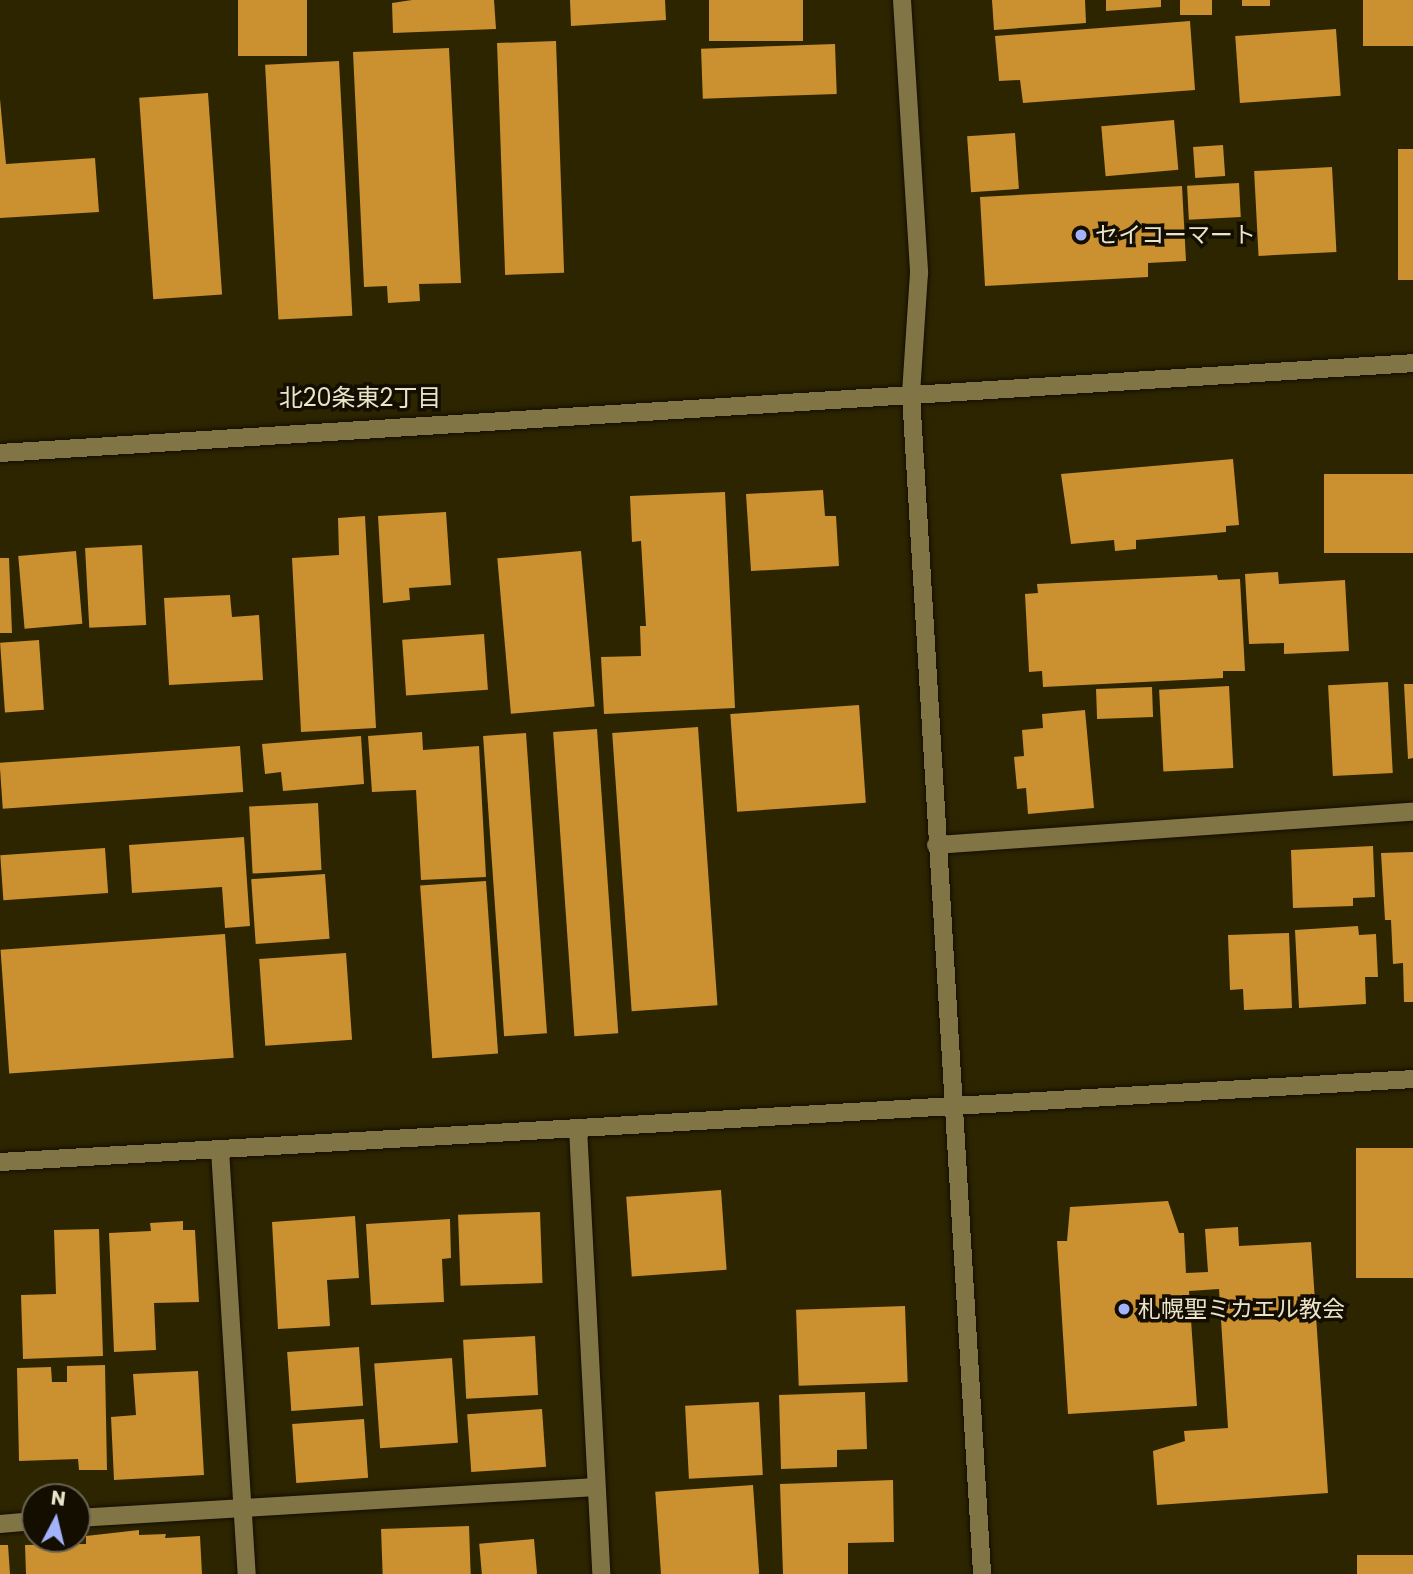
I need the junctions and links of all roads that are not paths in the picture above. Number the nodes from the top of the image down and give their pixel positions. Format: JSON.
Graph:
{"nodes":[{"id":1,"x":902,"y":0,"type":"edge"},
{"id":2,"x":1413,"y":363,"type":"edge"},
{"id":3,"x":911,"y":395,"type":"junction"},
{"id":4,"x":0,"y":453,"type":"edge"},
{"id":5,"x":1413,"y":812,"type":"edge"},
{"id":6,"x":936,"y":845,"type":"junction"},
{"id":7,"x":1413,"y":1079,"type":"edge"},
{"id":8,"x":956,"y":1106,"type":"junction"},
{"id":9,"x":578,"y":1128,"type":"junction"},
{"id":10,"x":220,"y":1150,"type":"junction"},
{"id":11,"x":0,"y":1163,"type":"edge"},
{"id":12,"x":596,"y":1487,"type":"junction"},
{"id":13,"x":243,"y":1507,"type":"junction"},
{"id":14,"x":91,"y":1517,"type":"edge"},
{"id":15,"x":21,"y":1522,"type":"edge"},
{"id":16,"x":0,"y":1524,"type":"edge"},
{"id":17,"x":247,"y":1574,"type":"edge"},
{"id":18,"x":601,"y":1574,"type":"edge"},
{"id":19,"x":982,"y":1574,"type":"edge"}],
"edges":[{"from":1,"to":3,"type":"street"},
{"from":2,"to":3,"type":"street"},
{"from":3,"to":4,"type":"street"},
{"from":3,"to":6,"type":"street"},
{"from":5,"to":6,"type":"street"},
{"from":6,"to":8,"type":"street"},
{"from":7,"to":8,"type":"street"},
{"from":8,"to":9,"type":"street"},
{"from":8,"to":19,"type":"street"},
{"from":9,"to":10,"type":"street"},
{"from":9,"to":12,"type":"street"},
{"from":10,"to":11,"type":"street"},
{"from":10,"to":13,"type":"street"},
{"from":12,"to":13,"type":"street"},
{"from":12,"to":18,"type":"street"},
{"from":13,"to":14,"type":"street"},
{"from":13,"to":17,"type":"street"},
{"from":15,"to":16,"type":"street"}]}
